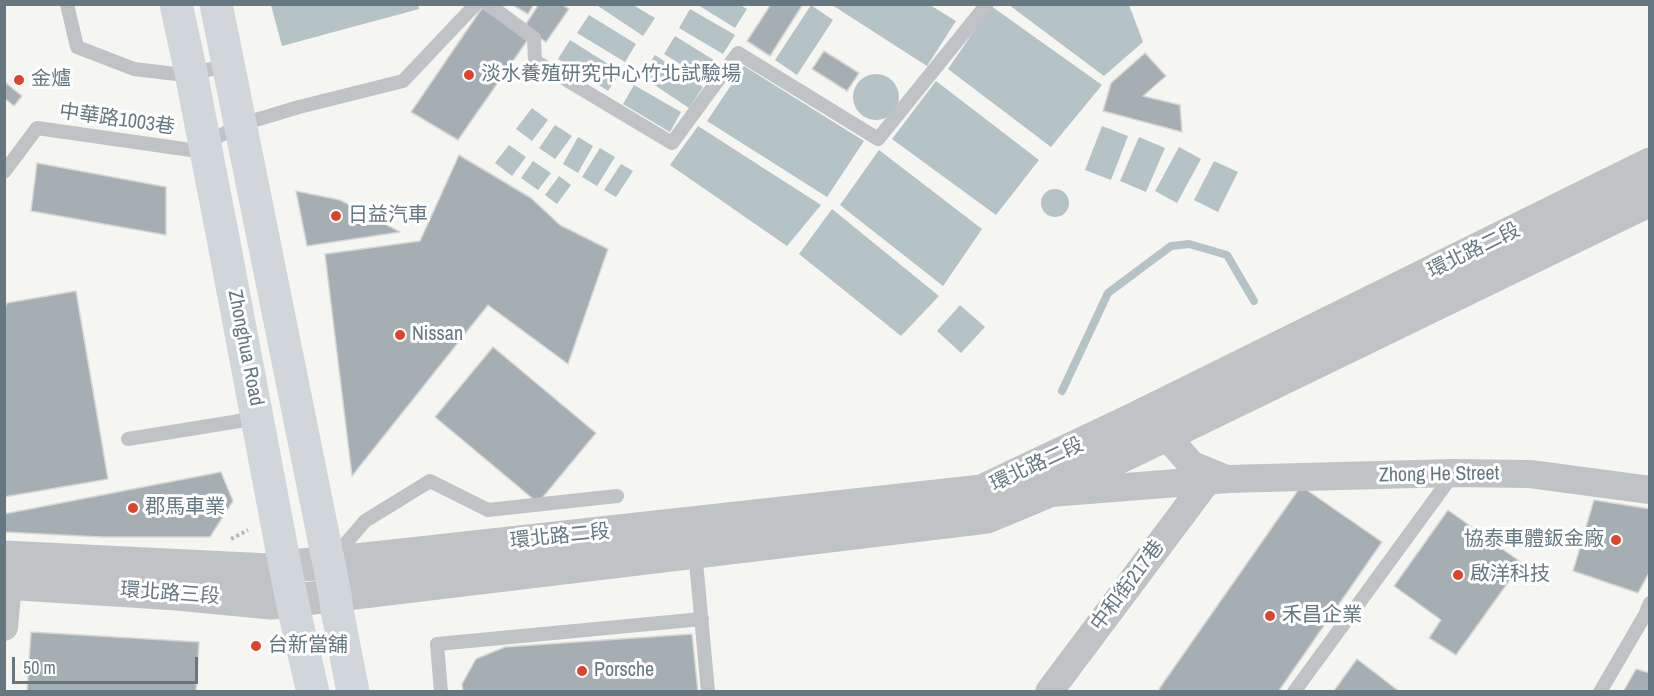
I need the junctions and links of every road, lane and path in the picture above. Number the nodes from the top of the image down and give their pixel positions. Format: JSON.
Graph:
{"nodes":[{"id":1,"x":67,"y":4,"type":"edge"},
{"id":2,"x":176,"y":4,"type":"edge"},
{"id":3,"x":216,"y":4,"type":"edge"},
{"id":4,"x":476,"y":4,"type":"edge"},
{"id":5,"x":488,"y":4,"type":"edge"},
{"id":6,"x":987,"y":4,"type":"edge"},
{"id":7,"x":228,"y":66,"type":"junction"},
{"id":8,"x":191,"y":74,"type":"junction"},
{"id":9,"x":239,"y":125,"type":"junction"},
{"id":10,"x":204,"y":145,"type":"junction"},
{"id":11,"x":1650,"y":164,"type":"edge"},
{"id":12,"x":4,"y":172,"type":"edge"},
{"id":13,"x":1650,"y":200,"type":"edge"},
{"id":14,"x":258,"y":418,"type":"junction"},
{"id":15,"x":1132,"y":420,"type":"junction"},
{"id":16,"x":1168,"y":434,"type":"junction"},
{"id":17,"x":128,"y":439,"type":"dead end"},
{"id":18,"x":1128,"y":453,"type":"junction"},
{"id":19,"x":1454,"y":473,"type":"junction"},
{"id":20,"x":1217,"y":480,"type":"junction"},
{"id":21,"x":1146,"y":486,"type":"junction"},
{"id":22,"x":1650,"y":490,"type":"edge"},
{"id":23,"x":1042,"y":494,"type":"junction"},
{"id":24,"x":617,"y":496,"type":"dead end"},
{"id":25,"x":694,"y":551,"type":"junction"},
{"id":26,"x":329,"y":563,"type":"junction"},
{"id":27,"x":285,"y":566,"type":"junction"},
{"id":28,"x":6,"y":575,"type":"edge"},
{"id":29,"x":335,"y":594,"type":"junction"},
{"id":30,"x":292,"y":599,"type":"junction"},
{"id":31,"x":1650,"y":603,"type":"edge"},
{"id":32,"x":702,"y":619,"type":"junction"},
{"id":33,"x":4,"y":627,"type":"edge"},
{"id":34,"x":313,"y":692,"type":"edge"},
{"id":35,"x":353,"y":692,"type":"edge"},
{"id":36,"x":441,"y":692,"type":"edge"},
{"id":37,"x":708,"y":692,"type":"edge"},
{"id":38,"x":1049,"y":692,"type":"edge"},
{"id":39,"x":1294,"y":692,"type":"edge"},
{"id":40,"x":1600,"y":692,"type":"edge"}],
"edges":[{"from":1,"to":8,"type":"lane"},
{"from":2,"to":8,"type":"main road","name":"Zhonghua Road"},
{"from":3,"to":7,"type":"main road","name":"Zhonghua Road"},
{"from":4,"to":9,"type":"lane","name":"中華路1003巷"},
{"from":5,"to":6,"type":"lane"},
{"from":7,"to":8,"type":"lane"},
{"from":7,"to":9,"type":"main road","name":"Zhonghua Road"},
{"from":8,"to":10,"type":"main road","name":"Zhonghua Road"},
{"from":9,"to":10,"type":"lane","name":"中華路1003巷"},
{"from":9,"to":26,"type":"main road","name":"Zhonghua Road"},
{"from":10,"to":12,"type":"lane","name":"中華路1003巷"},
{"from":10,"to":14,"type":"main road","name":"Zhonghua Road"},
{"from":11,"to":15,"type":"street","name":"環北路二段"},
{"from":13,"to":16,"type":"street","name":"環北路二段"},
{"from":14,"to":17,"type":"lane"},
{"from":14,"to":27,"type":"main road","name":"Zhonghua Road"},
{"from":15,"to":16,"type":"street"},
{"from":15,"to":18,"type":"street"},
{"from":15,"to":26,"type":"street","name":"環北路二段"},
{"from":16,"to":18,"type":"street","name":"環北路二段"},
{"from":16,"to":20,"type":"street","name":"Zhong He Street"},
{"from":18,"to":21,"type":"street"},
{"from":18,"to":23,"type":"street","name":"環北路二段"},
{"from":19,"to":20,"type":"street","name":"Zhong He Street"},
{"from":19,"to":22,"type":"street","name":"Zhong He Street"},
{"from":19,"to":39,"type":"lane"},
{"from":20,"to":21,"type":"street","name":"Zhong He Street"},
{"from":20,"to":38,"type":"street","name":"中和街217巷"},
{"from":21,"to":23,"type":"street","name":"Zhong He Street"},
{"from":23,"to":25,"type":"street","name":"環北路二段"},
{"from":24,"to":26,"type":"lane"},
{"from":25,"to":29,"type":"street","name":"環北路二段"},
{"from":25,"to":32,"type":"lane"},
{"from":26,"to":27,"type":"street","name":"環北路三段"},
{"from":26,"to":29,"type":"main road","name":"Zhonghua Road"},
{"from":27,"to":28,"type":"street","name":"環北路三段"},
{"from":27,"to":30,"type":"main road","name":"Zhonghua Road"},
{"from":28,"to":30,"type":"street","name":"環北路三段"},
{"from":28,"to":33,"type":"street"},
{"from":29,"to":30,"type":"street","name":"環北路三段"},
{"from":29,"to":35,"type":"main road","name":"Zhonghua Road"},
{"from":30,"to":34,"type":"main road","name":"Zhonghua Road"},
{"from":31,"to":40,"type":"lane"},
{"from":32,"to":36,"type":"lane"},
{"from":32,"to":37,"type":"lane"}]}
